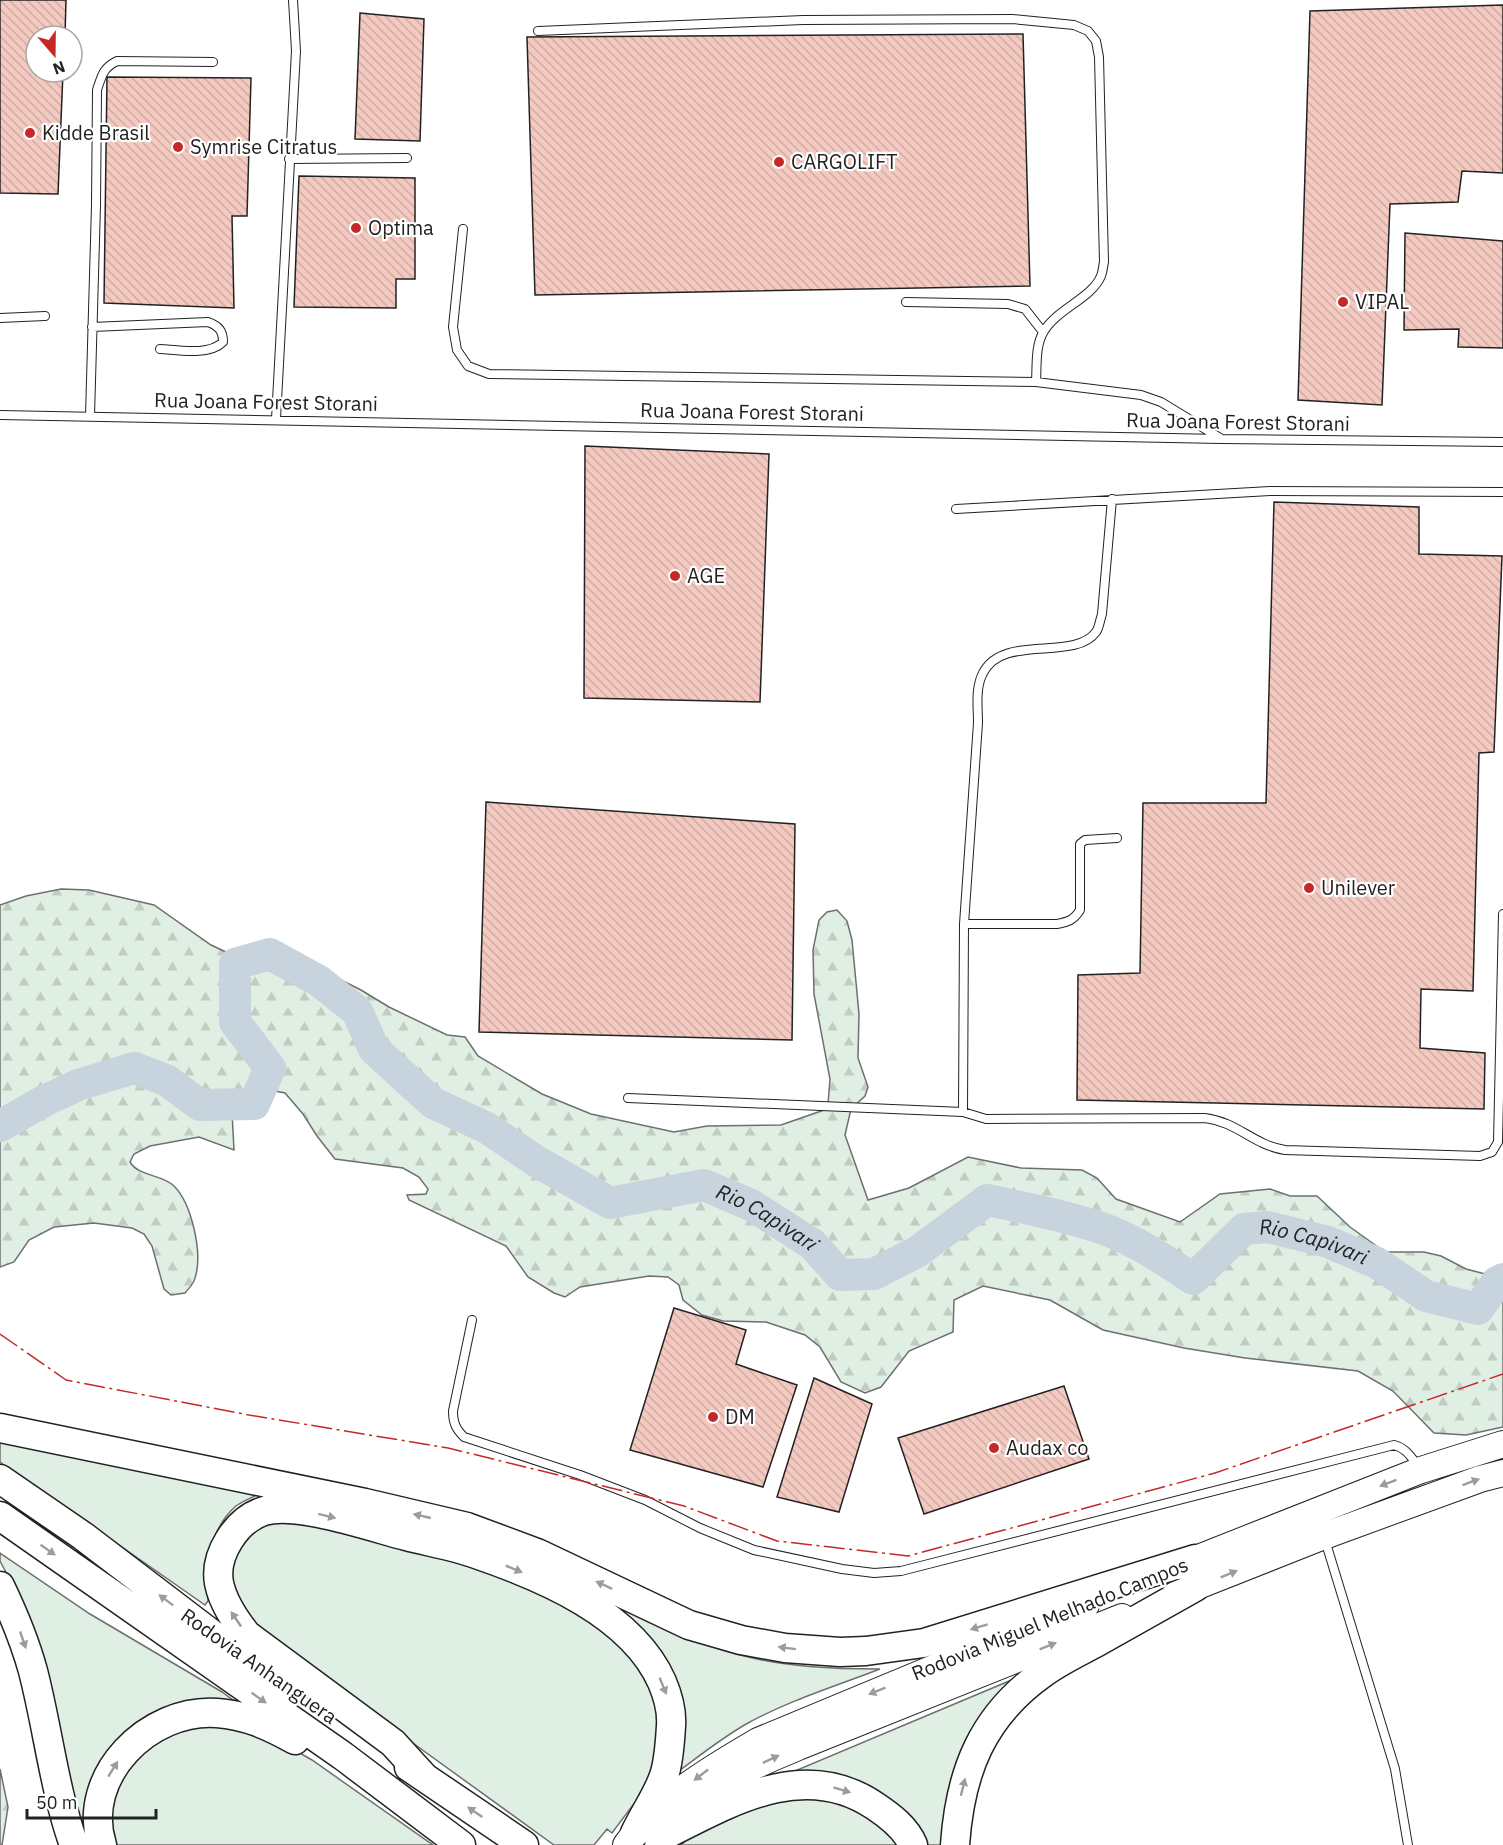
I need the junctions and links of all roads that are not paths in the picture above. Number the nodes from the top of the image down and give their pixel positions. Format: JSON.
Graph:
{"nodes":[{"id":1,"x":293,"y":0,"type":"edge"},
{"id":2,"x":538,"y":31,"type":"dead end"},
{"id":3,"x":213,"y":62,"type":"dead end"},
{"id":4,"x":407,"y":158,"type":"dead end"},
{"id":5,"x":289,"y":159,"type":"junction"},
{"id":6,"x":463,"y":229,"type":"dead end"},
{"id":7,"x":906,"y":302,"type":"dead end"},
{"id":8,"x":45,"y":316,"type":"dead end"},
{"id":9,"x":0,"y":318,"type":"edge"},
{"id":10,"x":92,"y":327,"type":"junction"},
{"id":11,"x":1043,"y":332,"type":"junction"},
{"id":12,"x":160,"y":349,"type":"dead end"},
{"id":13,"x":1036,"y":382,"type":"junction"},
{"id":14,"x":0,"y":415,"type":"edge"},
{"id":15,"x":90,"y":416,"type":"junction"},
{"id":16,"x":276,"y":419,"type":"junction"},
{"id":17,"x":1221,"y":439,"type":"junction"},
{"id":18,"x":1503,"y":442,"type":"edge"},
{"id":19,"x":1503,"y":492,"type":"edge"},
{"id":20,"x":1112,"y":499,"type":"junction"},
{"id":21,"x":956,"y":509,"type":"dead end"},
{"id":22,"x":1117,"y":838,"type":"dead end"},
{"id":23,"x":1503,"y":914,"type":"edge"},
{"id":24,"x":964,"y":924,"type":"junction"},
{"id":25,"x":628,"y":1098,"type":"dead end"},
{"id":26,"x":963,"y":1112,"type":"junction"},
{"id":27,"x":472,"y":1320,"type":"dead end"},
{"id":28,"x":0,"y":1428,"type":"edge"},
{"id":29,"x":1503,"y":1444,"type":"edge"},
{"id":30,"x":1421,"y":1470,"type":"junction"},
{"id":31,"x":1503,"y":1473,"type":"edge"},
{"id":32,"x":0,"y":1479,"type":"edge"},
{"id":33,"x":0,"y":1516,"type":"edge"},
{"id":34,"x":1324,"y":1536,"type":"junction"},
{"id":35,"x":1195,"y":1559,"type":"junction"},
{"id":36,"x":0,"y":1586,"type":"edge"},
{"id":37,"x":1195,"y":1587,"type":"junction"},
{"id":38,"x":424,"y":1777,"type":"junction"},
{"id":39,"x":647,"y":1839,"type":"edge"},
{"id":40,"x":457,"y":1842,"type":"edge"},
{"id":41,"x":74,"y":1845,"type":"edge"},
{"id":42,"x":102,"y":1845,"type":"edge"},
{"id":43,"x":524,"y":1845,"type":"edge"},
{"id":44,"x":913,"y":1845,"type":"edge"},
{"id":45,"x":955,"y":1845,"type":"edge"},
{"id":46,"x":1407,"y":1845,"type":"edge"}],
"edges":[{"from":1,"to":5,"type":"lane"},
{"from":2,"to":11,"type":"lane"},
{"from":3,"to":10,"type":"lane"},
{"from":4,"to":5,"type":"lane"},
{"from":5,"to":16,"type":"lane"},
{"from":6,"to":13,"type":"lane"},
{"from":7,"to":11,"type":"lane"},
{"from":8,"to":9,"type":"lane"},
{"from":10,"to":12,"type":"lane"},
{"from":10,"to":15,"type":"lane"},
{"from":11,"to":13,"type":"lane"},
{"from":13,"to":17,"type":"lane"},
{"from":14,"to":15,"type":"lane","name":"Rua Joana Forest Storani"},
{"from":15,"to":16,"type":"lane","name":"Rua Joana Forest Storani"},
{"from":16,"to":17,"type":"lane","name":"Rua Joana Forest Storani"},
{"from":17,"to":18,"type":"lane","name":"Rua Joana Forest Storani"},
{"from":19,"to":20,"type":"lane"},
{"from":20,"to":21,"type":"lane"},
{"from":20,"to":24,"type":"lane"},
{"from":22,"to":24,"type":"lane"},
{"from":23,"to":26,"type":"lane"},
{"from":24,"to":26,"type":"lane"},
{"from":25,"to":26,"type":"lane"},
{"from":27,"to":30,"type":"lane"},
{"from":35,"to":28,"type":"highway","one_way":true},
{"from":29,"to":30,"type":"highway","name":"Rodovia Miguel Melhado Campos"},
{"from":30,"to":35,"type":"highway","name":"Rodovia Miguel Melhado Campos","one_way":true},
{"from":34,"to":31,"type":"highway","name":"Rodovia Miguel Melhado Campos","one_way":true},
{"from":38,"to":32,"type":"highway","name":"Rodovia Anhanguera","one_way":true},
{"from":33,"to":40,"type":"highway","name":"Rodovia Anhanguera","one_way":true},
{"from":37,"to":34,"type":"highway","name":"Rodovia Miguel Melhado Campos","one_way":true},
{"from":34,"to":46,"type":"lane"},
{"from":35,"to":39,"type":"highway","name":"Rodovia Miguel Melhado Campos","one_way":true},
{"from":36,"to":41,"type":"highway","one_way":true},
{"from":39,"to":37,"type":"highway","name":"Rodovia Miguel Melhado Campos","one_way":true},
{"from":45,"to":37,"type":"highway","one_way":true},
{"from":38,"to":39,"type":"highway","one_way":true},
{"from":43,"to":38,"type":"highway","name":"Rodovia Anhanguera","one_way":true},
{"from":39,"to":44,"type":"highway","one_way":true},
{"from":42,"to":40,"type":"highway","one_way":true}]}
